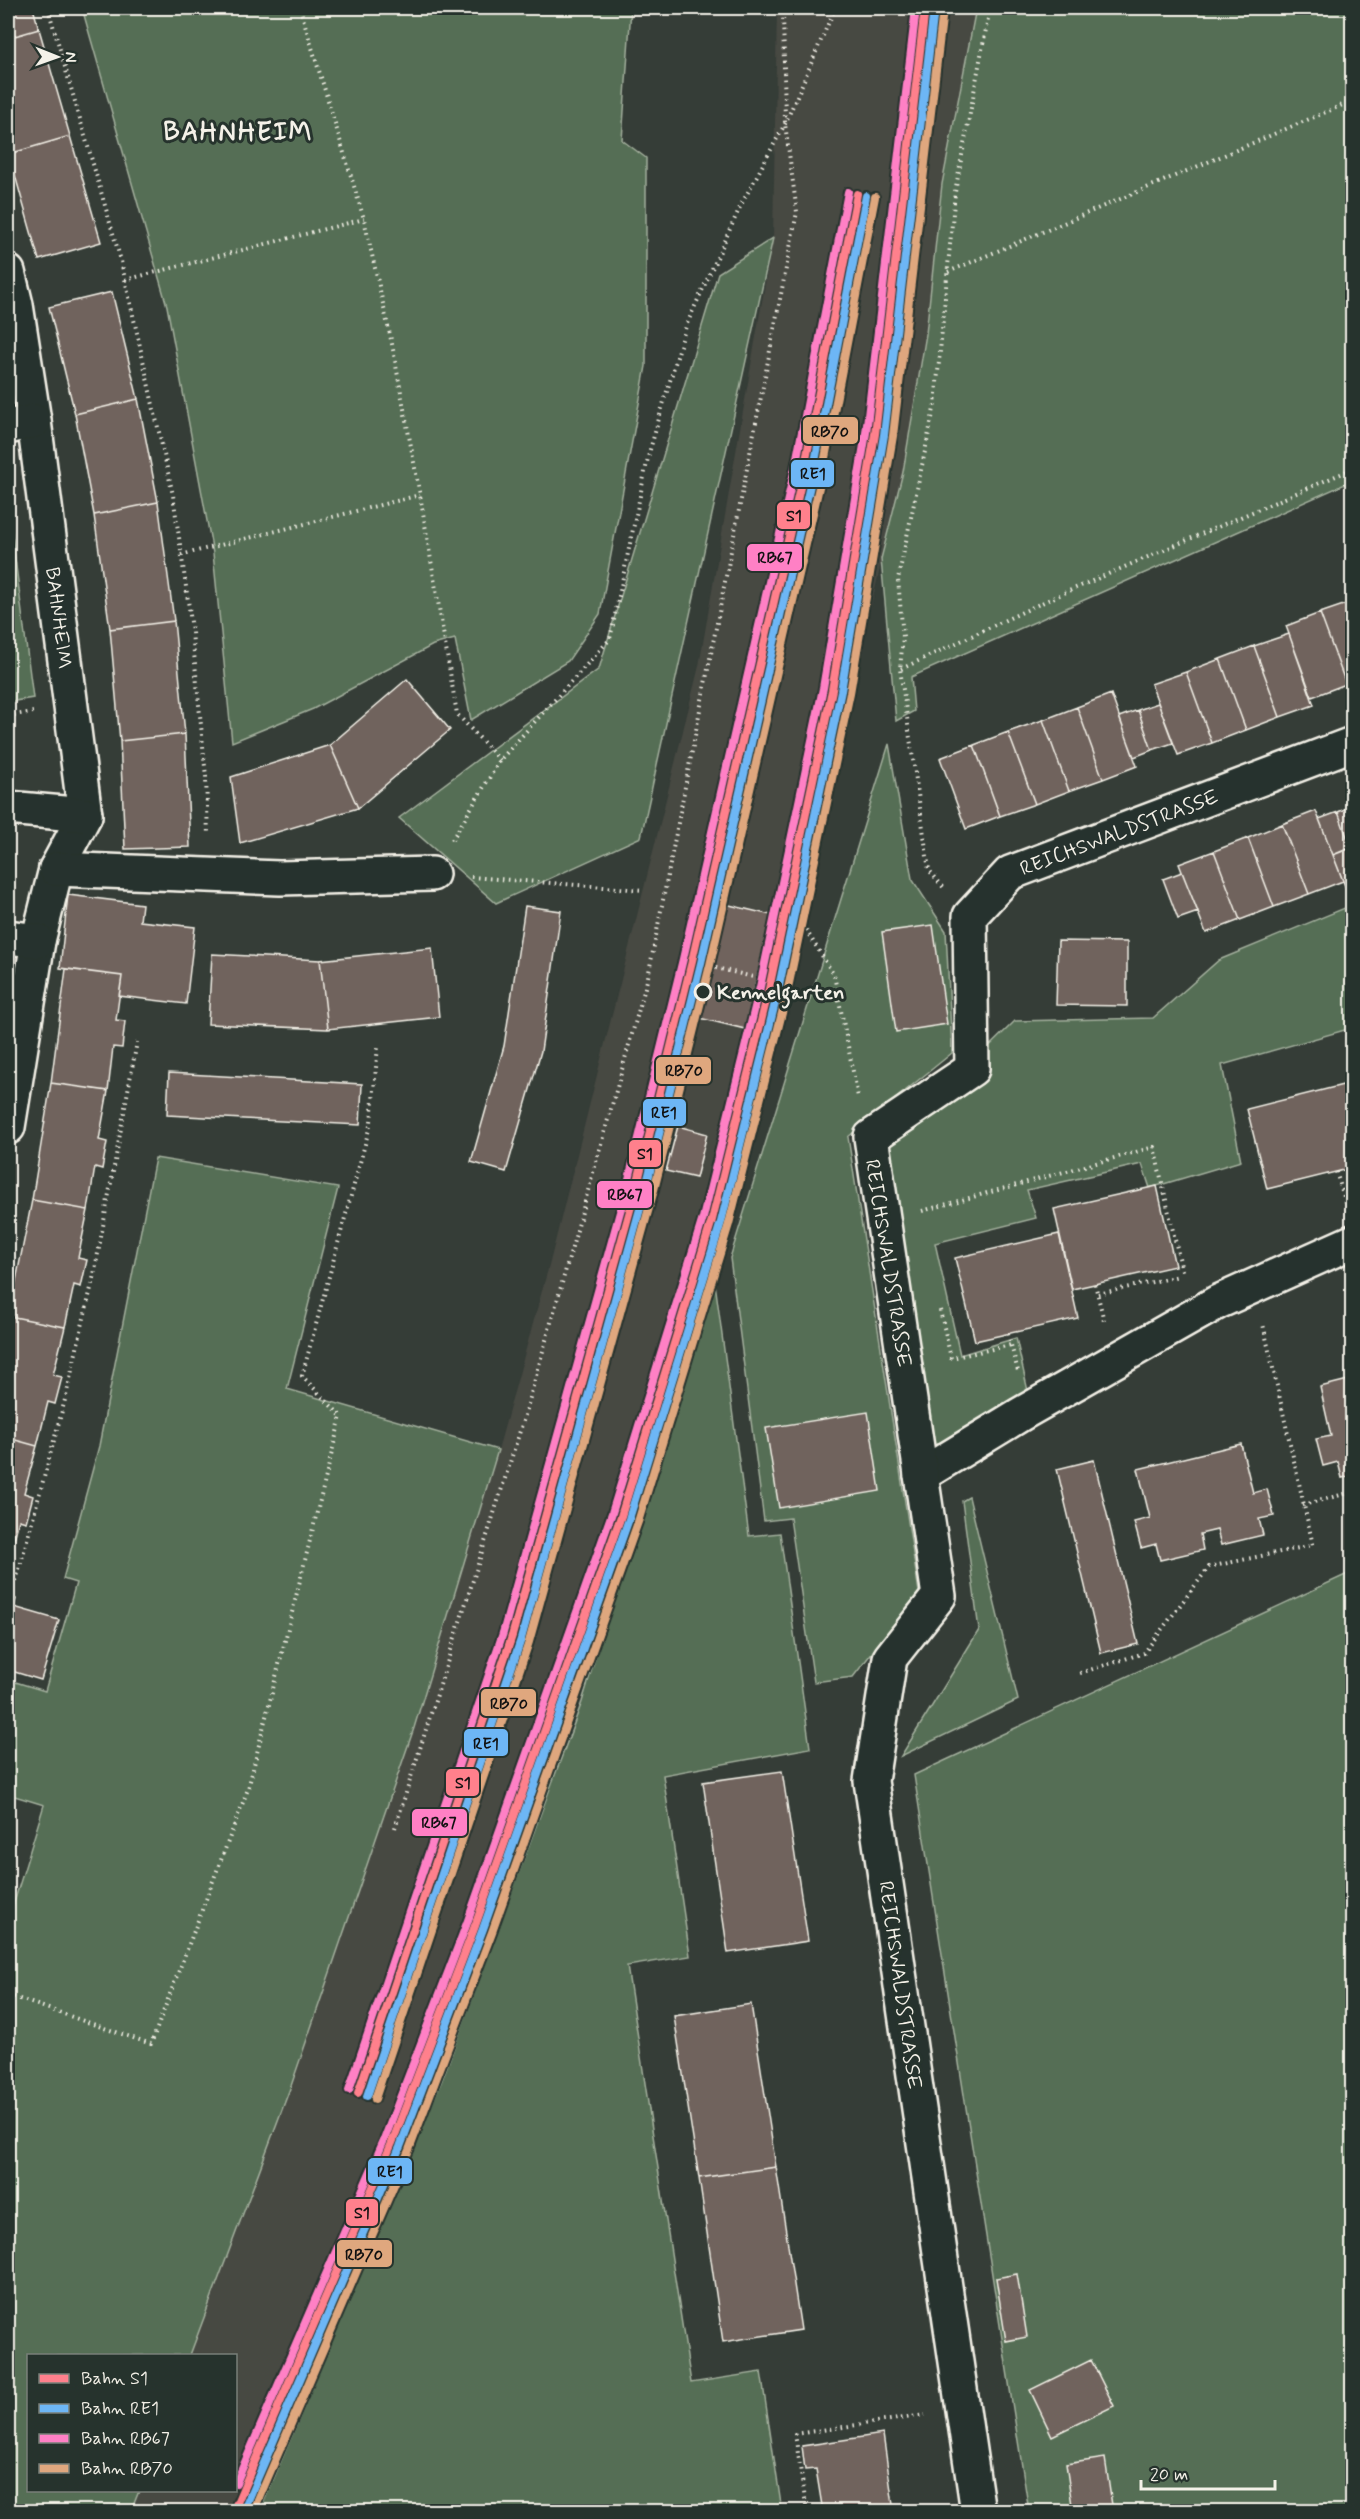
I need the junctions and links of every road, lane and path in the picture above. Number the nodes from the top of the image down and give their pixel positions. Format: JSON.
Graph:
{"nodes":[{"id":1,"x":48,"y":8,"type":"edge"},
{"id":2,"x":300,"y":8,"type":"edge"},
{"id":3,"x":783,"y":8,"type":"edge"},
{"id":4,"x":835,"y":8,"type":"edge"},
{"id":5,"x":990,"y":8,"type":"edge"},
{"id":6,"x":1353,"y":101,"type":"edge"},
{"id":7,"x":785,"y":124,"type":"junction"},
{"id":8,"x":364,"y":219,"type":"junction"},
{"id":9,"x":8,"y":272,"type":"edge"},
{"id":10,"x":948,"y":272,"type":"junction"},
{"id":11,"x":125,"y":280,"type":"junction"},
{"id":12,"x":21,"y":424,"type":"edge"},
{"id":13,"x":1353,"y":469,"type":"edge"},
{"id":14,"x":420,"y":495,"type":"junction"},
{"id":15,"x":182,"y":555,"type":"junction"},
{"id":16,"x":900,"y":669,"type":"junction"},
{"id":17,"x":40,"y":711,"type":"dead end"},
{"id":18,"x":8,"y":716,"type":"edge"},
{"id":19,"x":1353,"y":744,"type":"edge"},
{"id":20,"x":500,"y":760,"type":"junction"},
{"id":21,"x":8,"y":808,"type":"edge"},
{"id":22,"x":85,"y":815,"type":"junction"},
{"id":23,"x":56,"y":869,"type":"junction"},
{"id":24,"x":432,"y":874,"type":"junction"},
{"id":25,"x":209,"y":875,"type":"junction"},
{"id":26,"x":644,"y":890,"type":"dead end"},
{"id":27,"x":970,"y":916,"type":"junction"},
{"id":28,"x":806,"y":930,"type":"dead end"},
{"id":29,"x":23,"y":939,"type":"edge"},
{"id":30,"x":704,"y":965,"type":"dead end"},
{"id":31,"x":753,"y":977,"type":"dead end"},
{"id":32,"x":136,"y":1042,"type":"dead end"},
{"id":33,"x":378,"y":1047,"type":"dead end"},
{"id":34,"x":8,"y":1127,"type":"edge"},
{"id":35,"x":871,"y":1137,"type":"junction"},
{"id":36,"x":1336,"y":1172,"type":"dead end"},
{"id":37,"x":918,"y":1212,"type":"dead end"},
{"id":38,"x":1351,"y":1228,"type":"edge"},
{"id":39,"x":1254,"y":1286,"type":"junction"},
{"id":40,"x":1098,"y":1294,"type":"dead end"},
{"id":41,"x":938,"y":1302,"type":"dead end"},
{"id":42,"x":1011,"y":1345,"type":"dead end"},
{"id":43,"x":921,"y":1475,"type":"junction"},
{"id":44,"x":1353,"y":1492,"type":"edge"},
{"id":45,"x":1304,"y":1505,"type":"junction"},
{"id":46,"x":16,"y":1581,"type":"dead end"},
{"id":47,"x":1080,"y":1673,"type":"dead end"},
{"id":48,"x":395,"y":1828,"type":"dead end"},
{"id":49,"x":8,"y":1995,"type":"edge"},
{"id":50,"x":963,"y":2410,"type":"junction"},
{"id":51,"x":807,"y":2511,"type":"edge"},
{"id":52,"x":978,"y":2511,"type":"edge"}],
"edges":[{"from":1,"to":11,"type":"path"},
{"from":2,"to":8,"type":"path"},
{"from":3,"to":7,"type":"path"},
{"from":4,"to":7,"type":"path"},
{"from":5,"to":10,"type":"path"},
{"from":6,"to":10,"type":"path"},
{"from":7,"to":20,"type":"path"},
{"from":7,"to":48,"type":"path"},
{"from":8,"to":11,"type":"path"},
{"from":8,"to":14,"type":"path"},
{"from":9,"to":12,"type":"street","name":"BAHNHEIM"},
{"from":10,"to":16,"type":"path"},
{"from":11,"to":15,"type":"path"},
{"from":12,"to":22,"type":"street","name":"BAHNHEIM"},
{"from":13,"to":16,"type":"path"},
{"from":14,"to":15,"type":"path"},
{"from":14,"to":20,"type":"path"},
{"from":15,"to":25,"type":"path"},
{"from":16,"to":27,"type":"path"},
{"from":17,"to":18,"type":"path"},
{"from":19,"to":27,"type":"street","name":"REICHSWALDSTRASSE"},
{"from":20,"to":24,"type":"path"},
{"from":21,"to":22,"type":"street"},
{"from":22,"to":23,"type":"street"},
{"from":23,"to":25,"type":"street"},
{"from":23,"to":29,"type":"street"},
{"from":24,"to":25,"type":"street"},
{"from":24,"to":26,"type":"path"},
{"from":27,"to":35,"type":"street","name":"REICHSWALDSTRASSE"},
{"from":28,"to":35,"type":"path"},
{"from":29,"to":34,"type":"street"},
{"from":30,"to":31,"type":"path"},
{"from":32,"to":46,"type":"path"},
{"from":33,"to":49,"type":"path"},
{"from":35,"to":43,"type":"street","name":"REICHSWALDSTRASSE"},
{"from":36,"to":38,"type":"path"},
{"from":37,"to":40,"type":"path"},
{"from":38,"to":39,"type":"street"},
{"from":39,"to":43,"type":"street"},
{"from":39,"to":45,"type":"path"},
{"from":41,"to":42,"type":"path"},
{"from":43,"to":50,"type":"street","name":"REICHSWALDSTRASSE"},
{"from":44,"to":45,"type":"path"},
{"from":45,"to":47,"type":"path"},
{"from":50,"to":51,"type":"path"},
{"from":50,"to":52,"type":"street","name":"REICHSWALDSTRASSE"}]}
